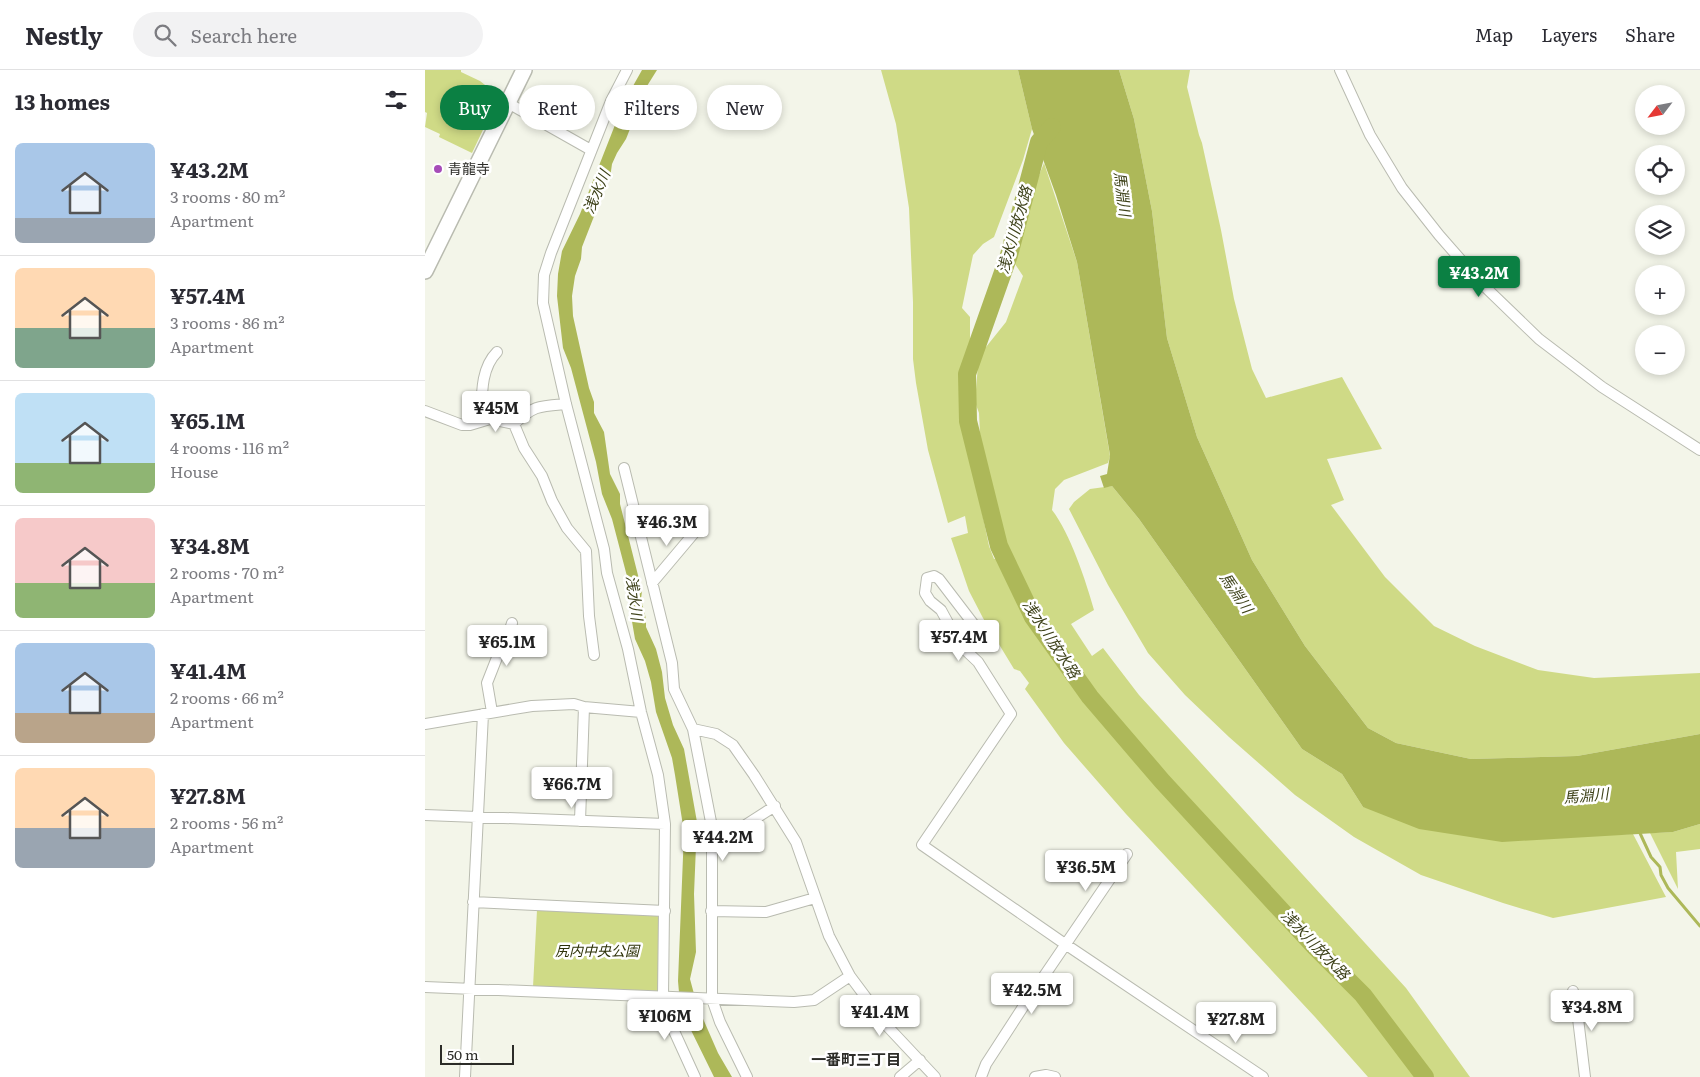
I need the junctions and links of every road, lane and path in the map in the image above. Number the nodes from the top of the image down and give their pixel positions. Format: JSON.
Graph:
{"nodes":[{"id":1,"x":525,"y":70,"type":"edge"},
{"id":2,"x":627,"y":70,"type":"edge"},
{"id":3,"x":1340,"y":70,"type":"edge"},
{"id":4,"x":509,"y":101,"type":"edge"},
{"id":5,"x":509,"y":104,"type":"edge"},
{"id":6,"x":495,"y":130,"type":"edge"},
{"id":7,"x":591,"y":150,"type":"junction"},
{"id":8,"x":425,"y":271,"type":"edge"},
{"id":9,"x":497,"y":352,"type":"dead end"},
{"id":10,"x":566,"y":404,"type":"junction"},
{"id":11,"x":425,"y":412,"type":"edge"},
{"id":12,"x":481,"y":420,"type":"junction"},
{"id":13,"x":514,"y":424,"type":"junction"},
{"id":14,"x":1700,"y":450,"type":"edge"},
{"id":15,"x":624,"y":468,"type":"dead end"},
{"id":16,"x":700,"y":526,"type":"dead end"},
{"id":17,"x":652,"y":583,"type":"junction"},
{"id":18,"x":512,"y":623,"type":"dead end"},
{"id":19,"x":988,"y":636,"type":"dead end"},
{"id":20,"x":594,"y":655,"type":"dead end"},
{"id":21,"x":584,"y":707,"type":"junction"},
{"id":22,"x":641,"y":712,"type":"junction"},
{"id":23,"x":488,"y":713,"type":"junction"},
{"id":24,"x":425,"y":724,"type":"edge"},
{"id":25,"x":693,"y":728,"type":"junction"},
{"id":26,"x":775,"y":806,"type":"junction"},
{"id":27,"x":425,"y":815,"type":"edge"},
{"id":28,"x":478,"y":818,"type":"junction"},
{"id":29,"x":580,"y":821,"type":"junction"},
{"id":30,"x":665,"y":824,"type":"junction"},
{"id":31,"x":711,"y":827,"type":"junction"},
{"id":32,"x":1127,"y":854,"type":"dead end"},
{"id":33,"x":815,"y":898,"type":"junction"},
{"id":34,"x":473,"y":902,"type":"junction"},
{"id":35,"x":665,"y":911,"type":"junction"},
{"id":36,"x":711,"y":911,"type":"junction"},
{"id":37,"x":1065,"y":944,"type":"junction"},
{"id":38,"x":850,"y":976,"type":"junction"},
{"id":39,"x":425,"y":987,"type":"edge"},
{"id":40,"x":469,"y":988,"type":"junction"},
{"id":41,"x":1573,"y":991,"type":"dead end"},
{"id":42,"x":663,"y":996,"type":"junction"},
{"id":43,"x":709,"y":999,"type":"junction"},
{"id":44,"x":920,"y":1060,"type":"junction"},
{"id":45,"x":465,"y":1077,"type":"edge"},
{"id":46,"x":695,"y":1077,"type":"edge"},
{"id":47,"x":747,"y":1077,"type":"edge"},
{"id":48,"x":900,"y":1077,"type":"edge"},
{"id":49,"x":935,"y":1077,"type":"edge"},
{"id":50,"x":981,"y":1077,"type":"edge"},
{"id":51,"x":1035,"y":1077,"type":"edge"},
{"id":52,"x":1055,"y":1077,"type":"edge"},
{"id":53,"x":1263,"y":1077,"type":"edge"},
{"id":54,"x":1585,"y":1077,"type":"edge"}],
"edges":[{"from":1,"to":4,"type":"main road"},
{"from":2,"to":7,"type":"street"},
{"from":3,"to":14,"type":"street"},
{"from":5,"to":7,"type":"street"},
{"from":6,"to":8,"type":"main road"},
{"from":7,"to":10,"type":"street"},
{"from":9,"to":12,"type":"street"},
{"from":10,"to":13,"type":"street"},
{"from":10,"to":22,"type":"street"},
{"from":11,"to":12,"type":"street"},
{"from":12,"to":13,"type":"street"},
{"from":13,"to":20,"type":"street"},
{"from":15,"to":17,"type":"street"},
{"from":16,"to":17,"type":"street"},
{"from":17,"to":25,"type":"street"},
{"from":18,"to":23,"type":"street"},
{"from":19,"to":37,"type":"street"},
{"from":21,"to":22,"type":"street"},
{"from":21,"to":23,"type":"street"},
{"from":21,"to":29,"type":"street"},
{"from":22,"to":30,"type":"street"},
{"from":23,"to":24,"type":"street"},
{"from":23,"to":28,"type":"street"},
{"from":25,"to":26,"type":"street"},
{"from":25,"to":31,"type":"street"},
{"from":26,"to":31,"type":"street"},
{"from":26,"to":33,"type":"street"},
{"from":27,"to":28,"type":"street"},
{"from":28,"to":29,"type":"street"},
{"from":28,"to":34,"type":"street"},
{"from":29,"to":30,"type":"street"},
{"from":30,"to":35,"type":"street"},
{"from":31,"to":36,"type":"street"},
{"from":32,"to":37,"type":"street"},
{"from":33,"to":36,"type":"street"},
{"from":33,"to":38,"type":"street"},
{"from":34,"to":35,"type":"street"},
{"from":34,"to":40,"type":"street"},
{"from":35,"to":42,"type":"street"},
{"from":36,"to":43,"type":"street"},
{"from":37,"to":50,"type":"street"},
{"from":37,"to":53,"type":"street"},
{"from":38,"to":43,"type":"street"},
{"from":38,"to":44,"type":"street"},
{"from":39,"to":40,"type":"street"},
{"from":40,"to":42,"type":"street"},
{"from":40,"to":45,"type":"street"},
{"from":41,"to":54,"type":"street"},
{"from":42,"to":43,"type":"street"},
{"from":42,"to":46,"type":"street"},
{"from":43,"to":47,"type":"street"},
{"from":44,"to":48,"type":"street"},
{"from":44,"to":49,"type":"street"},
{"from":51,"to":52,"type":"street"}]}
